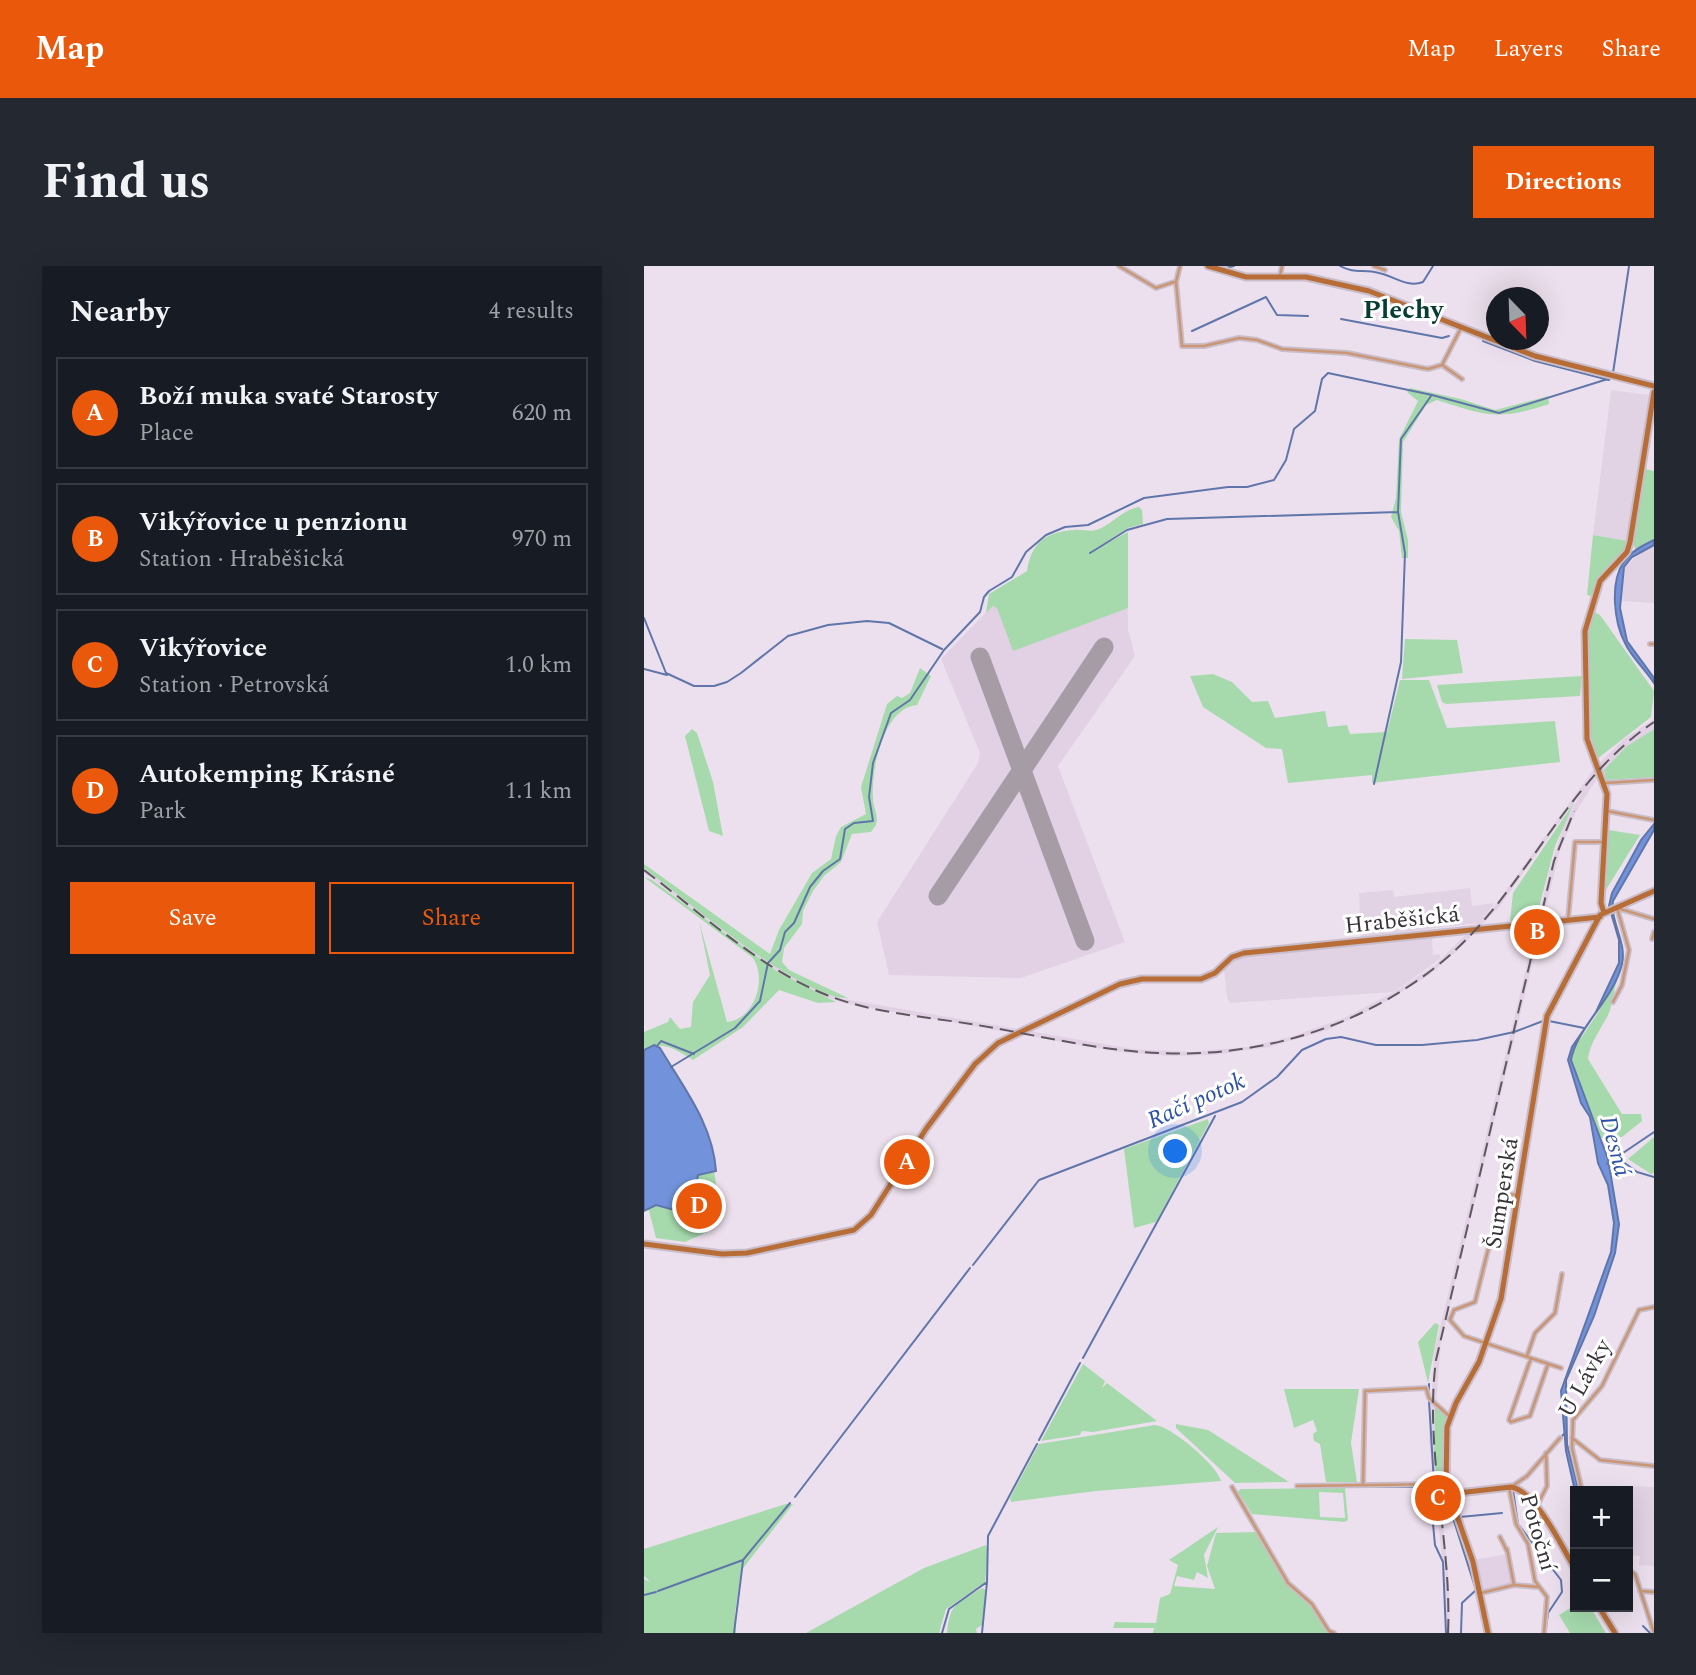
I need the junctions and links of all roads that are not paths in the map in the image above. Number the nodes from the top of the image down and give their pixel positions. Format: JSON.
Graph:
{"nodes":[{"id":1,"x":1119,"y":266,"type":"edge"},
{"id":2,"x":1180,"y":266,"type":"edge"},
{"id":3,"x":1208,"y":266,"type":"edge"},
{"id":4,"x":1282,"y":266,"type":"edge"},
{"id":5,"x":1374,"y":266,"type":"edge"},
{"id":6,"x":1385,"y":270,"type":"dead end"},
{"id":7,"x":1280,"y":278,"type":"junction"},
{"id":8,"x":1175,"y":282,"type":"junction"},
{"id":9,"x":1462,"y":327,"type":"junction"},
{"id":10,"x":1442,"y":365,"type":"junction"},
{"id":11,"x":1462,"y":379,"type":"dead end"},
{"id":12,"x":1654,"y":386,"type":"edge"},
{"id":13,"x":1654,"y":392,"type":"edge"},
{"id":14,"x":1654,"y":779,"type":"edge"},
{"id":15,"x":1605,"y":783,"type":"junction"},
{"id":16,"x":1607,"y":811,"type":"junction"},
{"id":17,"x":1654,"y":820,"type":"edge"},
{"id":18,"x":1606,"y":840,"type":"junction"},
{"id":19,"x":1654,"y":891,"type":"edge"},
{"id":20,"x":1609,"y":912,"type":"junction"},
{"id":21,"x":1654,"y":919,"type":"edge"},
{"id":22,"x":1568,"y":920,"type":"junction"},
{"id":23,"x":1654,"y":932,"type":"edge"},
{"id":24,"x":1652,"y":939,"type":"dead end"},
{"id":25,"x":1613,"y":1002,"type":"dead end"},
{"id":26,"x":1518,"y":1195,"type":"junction"},
{"id":27,"x":644,"y":1244,"type":"edge"},
{"id":28,"x":1562,"y":1274,"type":"dead end"},
{"id":29,"x":1654,"y":1307,"type":"edge"},
{"id":30,"x":1487,"y":1341,"type":"junction"},
{"id":31,"x":1529,"y":1357,"type":"junction"},
{"id":32,"x":1548,"y":1364,"type":"junction"},
{"id":33,"x":1561,"y":1368,"type":"dead end"},
{"id":34,"x":1450,"y":1416,"type":"junction"},
{"id":35,"x":1560,"y":1438,"type":"dead end"},
{"id":36,"x":1572,"y":1438,"type":"junction"},
{"id":37,"x":1545,"y":1452,"type":"junction"},
{"id":38,"x":1654,"y":1466,"type":"edge"},
{"id":39,"x":1446,"y":1484,"type":"junction"},
{"id":40,"x":1363,"y":1485,"type":"junction"},
{"id":41,"x":1297,"y":1486,"type":"dead end"},
{"id":42,"x":1581,"y":1486,"type":"edge"},
{"id":43,"x":1232,"y":1487,"type":"dead end"},
{"id":44,"x":1513,"y":1487,"type":"junction"},
{"id":45,"x":1449,"y":1494,"type":"junction"},
{"id":46,"x":1536,"y":1506,"type":"junction"},
{"id":47,"x":1500,"y":1537,"type":"dead end"},
{"id":48,"x":1570,"y":1561,"type":"edge"},
{"id":49,"x":1633,"y":1573,"type":"edge"},
{"id":50,"x":1514,"y":1584,"type":"junction"},
{"id":51,"x":1538,"y":1587,"type":"junction"},
{"id":52,"x":1639,"y":1591,"type":"junction"},
{"id":53,"x":1481,"y":1592,"type":"junction"},
{"id":54,"x":1654,"y":1592,"type":"edge"},
{"id":55,"x":1602,"y":1612,"type":"edge"},
{"id":56,"x":1334,"y":1633,"type":"edge"},
{"id":57,"x":1488,"y":1633,"type":"edge"},
{"id":58,"x":1544,"y":1633,"type":"edge"},
{"id":59,"x":1615,"y":1633,"type":"edge"},
{"id":60,"x":1654,"y":1633,"type":"edge"}],
"edges":[{"from":1,"to":8,"type":"street"},
{"from":2,"to":8,"type":"street"},
{"from":3,"to":7,"type":"street"},
{"from":4,"to":7,"type":"street"},
{"from":5,"to":6,"type":"street"},
{"from":7,"to":9,"type":"street"},
{"from":8,"to":10,"type":"street"},
{"from":9,"to":10,"type":"street"},
{"from":9,"to":12,"type":"street"},
{"from":10,"to":11,"type":"street"},
{"from":13,"to":15,"type":"street"},
{"from":14,"to":15,"type":"street"},
{"from":15,"to":16,"type":"street"},
{"from":16,"to":17,"type":"street"},
{"from":16,"to":18,"type":"street"},
{"from":18,"to":20,"type":"street"},
{"from":18,"to":22,"type":"street"},
{"from":19,"to":20,"type":"street","name":"Hraběšická"},
{"from":20,"to":21,"type":"street"},
{"from":20,"to":22,"type":"street","name":"Hraběšická"},
{"from":20,"to":25,"type":"street"},
{"from":20,"to":26,"type":"street","name":"Šumperská"},
{"from":22,"to":27,"type":"street","name":"Hraběšická"},
{"from":23,"to":24,"type":"street"},
{"from":26,"to":30,"type":"street","name":"Šumperská"},
{"from":26,"to":30,"type":"street"},
{"from":28,"to":31,"type":"street"},
{"from":29,"to":36,"type":"street","name":"U Lávky"},
{"from":30,"to":31,"type":"street"},
{"from":30,"to":34,"type":"street","name":"Šumperská"},
{"from":31,"to":32,"type":"street"},
{"from":31,"to":32,"type":"street"},
{"from":32,"to":33,"type":"street"},
{"from":34,"to":39,"type":"street","name":"Šumperská"},
{"from":34,"to":40,"type":"street"},
{"from":35,"to":37,"type":"street"},
{"from":36,"to":38,"type":"street"},
{"from":36,"to":42,"type":"street"},
{"from":37,"to":44,"type":"street"},
{"from":37,"to":46,"type":"street"},
{"from":39,"to":40,"type":"street"},
{"from":39,"to":45,"type":"street","name":"Šumperská"},
{"from":40,"to":41,"type":"street"},
{"from":43,"to":56,"type":"street"},
{"from":44,"to":45,"type":"street"},
{"from":44,"to":46,"type":"street"},
{"from":44,"to":51,"type":"street","name":"Potoční"},
{"from":45,"to":53,"type":"street","name":"Šumperská"},
{"from":46,"to":48,"type":"street"},
{"from":47,"to":50,"type":"street"},
{"from":49,"to":52,"type":"street"},
{"from":50,"to":51,"type":"street","name":"Potoční"},
{"from":50,"to":53,"type":"street"},
{"from":51,"to":58,"type":"street","name":"Potoční"},
{"from":52,"to":54,"type":"street"},
{"from":52,"to":60,"type":"street"},
{"from":53,"to":57,"type":"street","name":"Šumperská"},
{"from":55,"to":59,"type":"street"}]}
